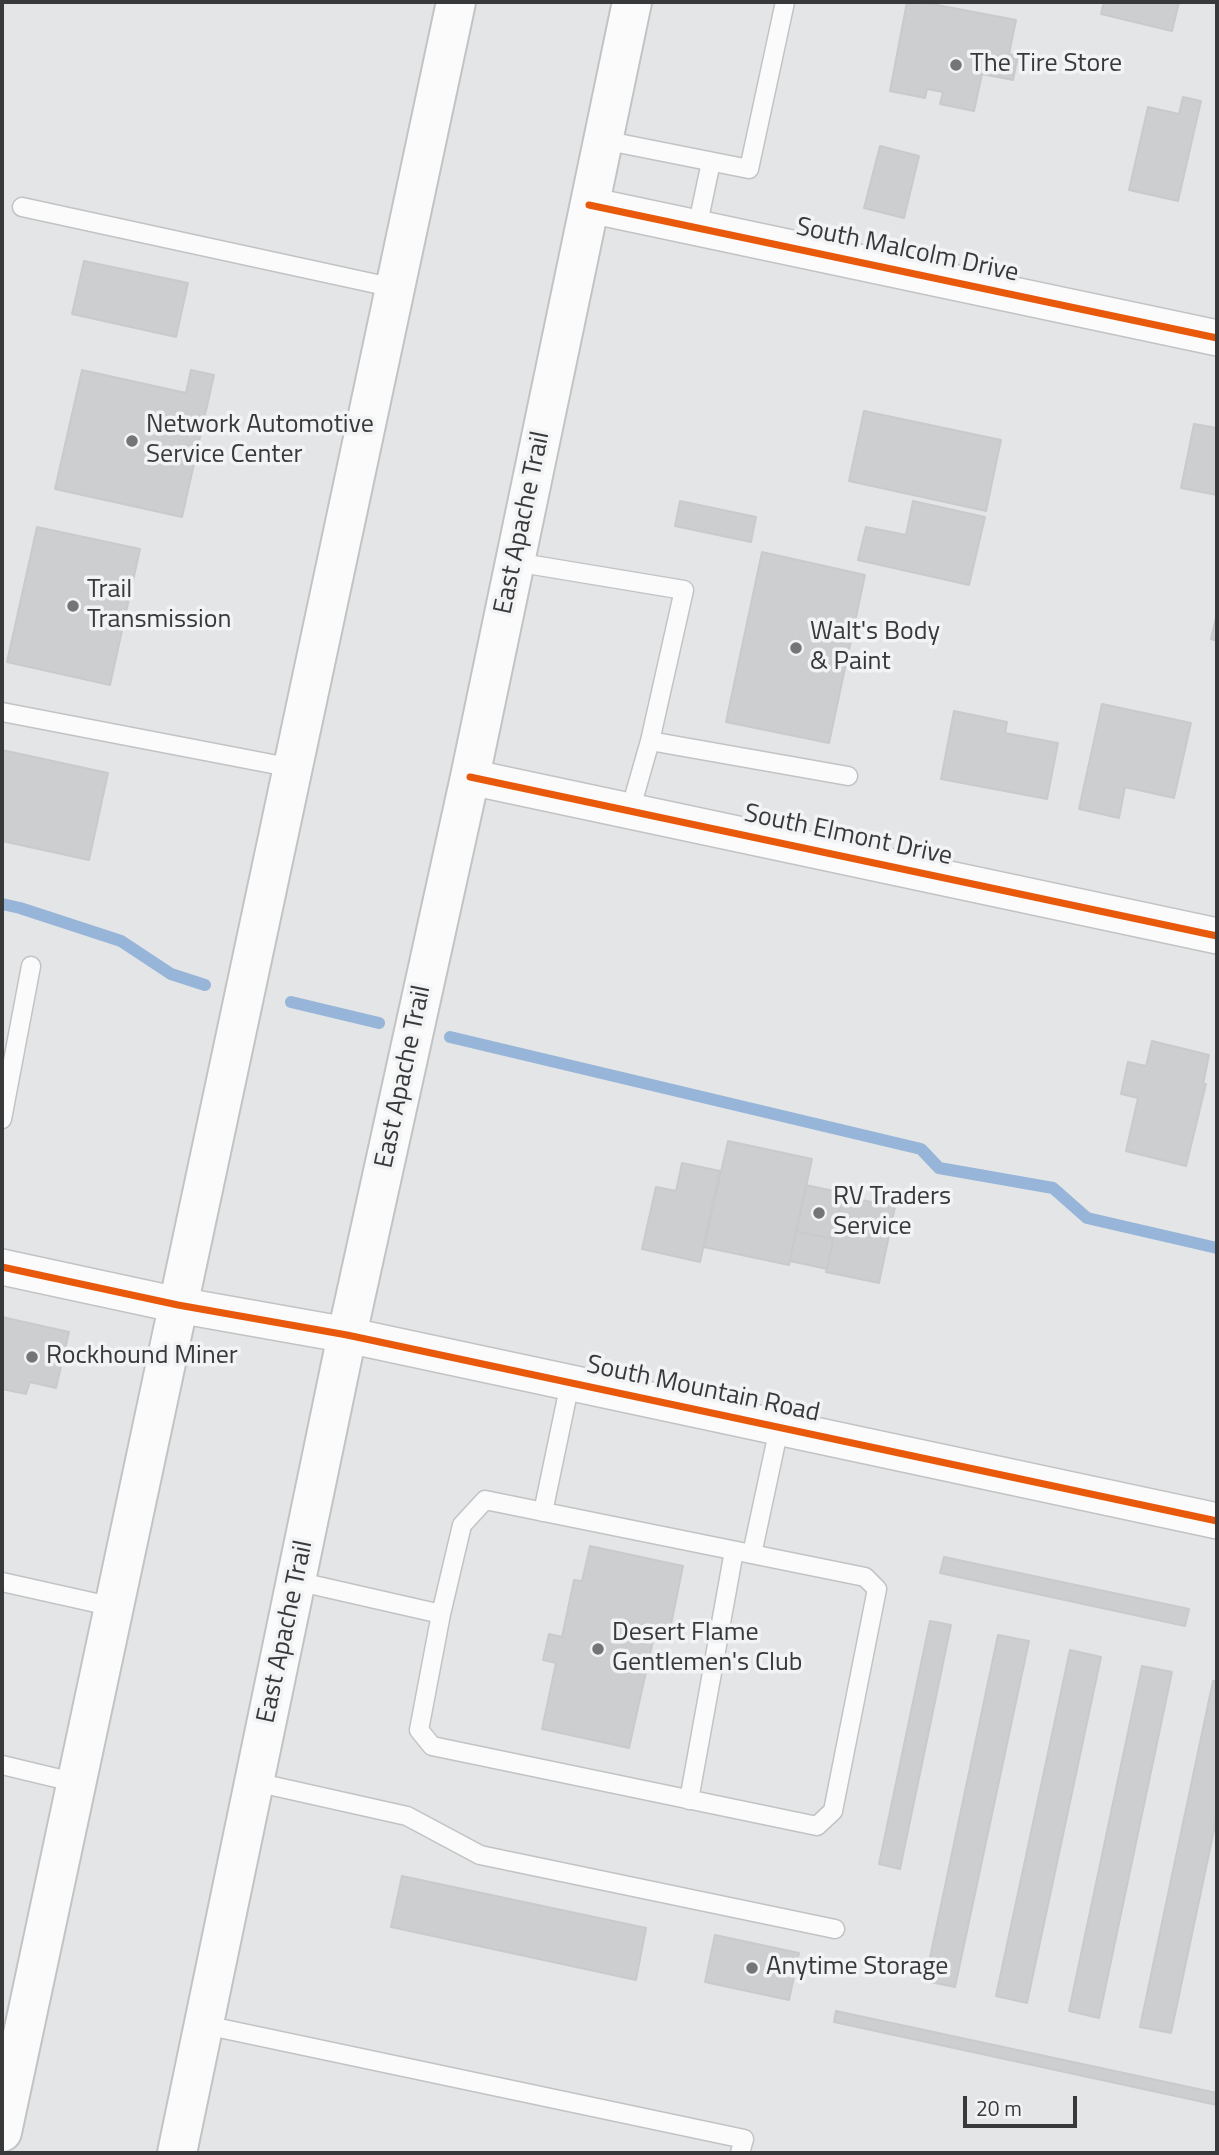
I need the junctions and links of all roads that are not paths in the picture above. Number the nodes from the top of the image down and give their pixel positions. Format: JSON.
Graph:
{"nodes":[{"id":1,"x":456,"y":2,"type":"edge"},
{"id":2,"x":632,"y":2,"type":"edge"},
{"id":3,"x":785,"y":2,"type":"edge"},
{"id":4,"x":603,"y":140,"type":"junction"},
{"id":5,"x":711,"y":162,"type":"junction"},
{"id":6,"x":589,"y":205,"type":"junction"},
{"id":7,"x":22,"y":207,"type":"dead end"},
{"id":8,"x":697,"y":228,"type":"junction"},
{"id":9,"x":395,"y":288,"type":"junction"},
{"id":10,"x":1217,"y":338,"type":"edge"},
{"id":11,"x":515,"y":562,"type":"junction"},
{"id":12,"x":2,"y":712,"type":"edge"},
{"id":13,"x":650,"y":741,"type":"junction"},
{"id":14,"x":293,"y":768,"type":"junction"},
{"id":15,"x":848,"y":776,"type":"dead end"},
{"id":16,"x":471,"y":777,"type":"junction"},
{"id":17,"x":631,"y":811,"type":"junction"},
{"id":18,"x":1217,"y":936,"type":"edge"},
{"id":19,"x":31,"y":966,"type":"dead end"},
{"id":20,"x":2,"y":1119,"type":"edge"},
{"id":21,"x":2,"y":1267,"type":"edge"},
{"id":22,"x":178,"y":1305,"type":"junction"},
{"id":23,"x":347,"y":1335,"type":"junction"},
{"id":24,"x":570,"y":1383,"type":"junction"},
{"id":25,"x":779,"y":1428,"type":"junction"},
{"id":26,"x":543,"y":1512,"type":"junction"},
{"id":27,"x":1217,"y":1521,"type":"edge"},
{"id":28,"x":743,"y":1552,"type":"junction"},
{"id":29,"x":296,"y":1581,"type":"junction"},
{"id":30,"x":2,"y":1582,"type":"edge"},
{"id":31,"x":114,"y":1607,"type":"junction"},
{"id":32,"x":441,"y":1614,"type":"junction"},
{"id":33,"x":2,"y":1765,"type":"edge"},
{"id":34,"x":255,"y":1782,"type":"junction"},
{"id":35,"x":77,"y":1783,"type":"junction"},
{"id":36,"x":689,"y":1800,"type":"junction"},
{"id":37,"x":835,"y":1928,"type":"dead end"},
{"id":38,"x":205,"y":2025,"type":"junction"},
{"id":39,"x":2,"y":2132,"type":"edge"},
{"id":40,"x":177,"y":2153,"type":"edge"},
{"id":41,"x":740,"y":2153,"type":"edge"}],
"edges":[{"from":1,"to":9,"type":"main road"},
{"from":2,"to":4,"type":"main road","name":"East Apache Trail"},
{"from":3,"to":5,"type":"lane"},
{"from":4,"to":5,"type":"lane"},
{"from":4,"to":6,"type":"main road","name":"East Apache Trail"},
{"from":5,"to":8,"type":"lane"},
{"from":6,"to":8,"type":"street","name":"South Malcolm Drive"},
{"from":6,"to":11,"type":"main road","name":"East Apache Trail"},
{"from":7,"to":9,"type":"lane"},
{"from":8,"to":10,"type":"street","name":"South Malcolm Drive"},
{"from":9,"to":14,"type":"main road"},
{"from":11,"to":13,"type":"lane"},
{"from":11,"to":16,"type":"main road","name":"East Apache Trail"},
{"from":12,"to":14,"type":"lane"},
{"from":13,"to":15,"type":"lane"},
{"from":13,"to":17,"type":"lane"},
{"from":14,"to":22,"type":"main road"},
{"from":16,"to":17,"type":"street","name":"South Elmont Drive"},
{"from":16,"to":23,"type":"main road","name":"East Apache Trail"},
{"from":17,"to":18,"type":"street","name":"South Elmont Drive"},
{"from":19,"to":20,"type":"lane"},
{"from":21,"to":22,"type":"street","name":"South Mountain Road"},
{"from":22,"to":23,"type":"street","name":"South Mountain Road"},
{"from":22,"to":31,"type":"main road"},
{"from":23,"to":24,"type":"street","name":"South Mountain Road"},
{"from":23,"to":29,"type":"main road","name":"East Apache Trail"},
{"from":24,"to":25,"type":"street","name":"South Mountain Road"},
{"from":24,"to":26,"type":"lane"},
{"from":25,"to":27,"type":"street","name":"South Mountain Road"},
{"from":25,"to":28,"type":"lane"},
{"from":26,"to":28,"type":"lane"},
{"from":26,"to":32,"type":"lane"},
{"from":28,"to":36,"type":"lane"},
{"from":28,"to":36,"type":"lane"},
{"from":29,"to":32,"type":"lane"},
{"from":29,"to":34,"type":"main road","name":"East Apache Trail"},
{"from":30,"to":31,"type":"lane"},
{"from":31,"to":35,"type":"main road"},
{"from":32,"to":36,"type":"lane"},
{"from":33,"to":35,"type":"lane"},
{"from":34,"to":37,"type":"lane"},
{"from":34,"to":38,"type":"main road","name":"East Apache Trail"},
{"from":35,"to":39,"type":"main road"},
{"from":38,"to":40,"type":"main road","name":"East Apache Trail"},
{"from":38,"to":41,"type":"lane"}]}
